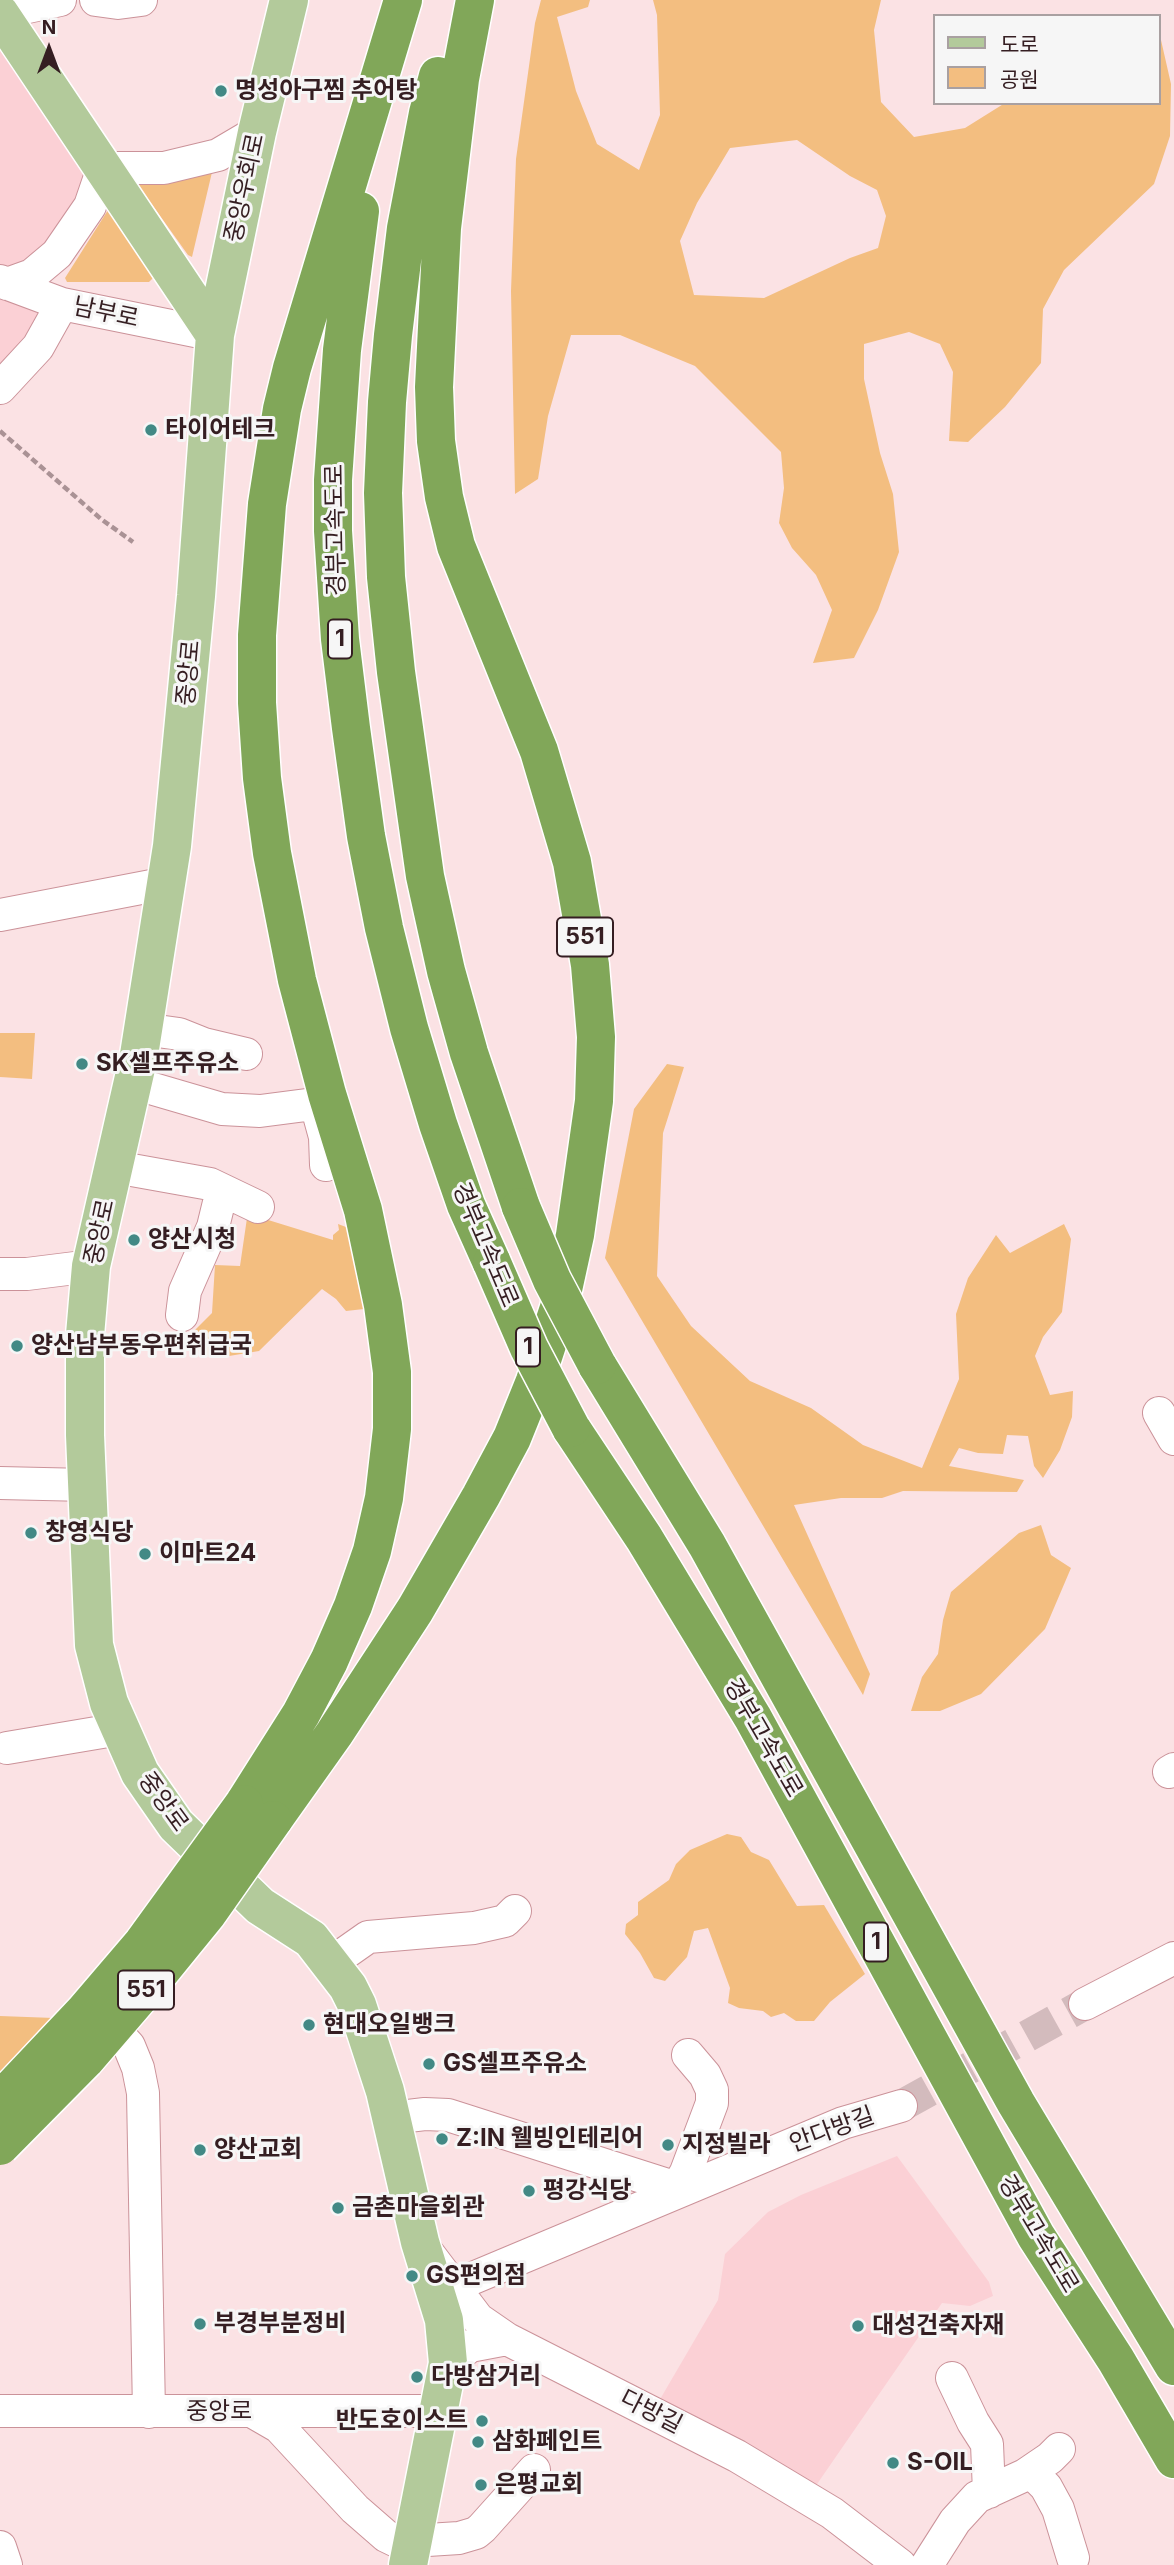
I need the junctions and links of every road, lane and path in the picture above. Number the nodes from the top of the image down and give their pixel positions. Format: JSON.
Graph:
{"nodes":[{"id":1,"x":60,"y":0,"type":"edge"},
{"id":2,"x":96,"y":0,"type":"edge"},
{"id":3,"x":141,"y":0,"type":"edge"},
{"id":4,"x":289,"y":0,"type":"edge"},
{"id":5,"x":403,"y":0,"type":"edge"},
{"id":6,"x":458,"y":0,"type":"edge"},
{"id":7,"x":475,"y":0,"type":"edge"},
{"id":8,"x":0,"y":14,"type":"edge"},
{"id":9,"x":257,"y":132,"type":"junction"},
{"id":10,"x":103,"y":168,"type":"junction"},
{"id":11,"x":3,"y":283,"type":"edge"},
{"id":12,"x":62,"y":304,"type":"junction"},
{"id":13,"x":215,"y":335,"type":"junction"},
{"id":14,"x":0,"y":388,"type":"edge"},
{"id":15,"x":0,"y":431,"type":"edge"},
{"id":16,"x":133,"y":542,"type":"dead end"},
{"id":17,"x":167,"y":883,"type":"junction"},
{"id":18,"x":0,"y":915,"type":"edge"},
{"id":19,"x":143,"y":1029,"type":"junction"},
{"id":20,"x":246,"y":1054,"type":"dead end"},
{"id":21,"x":133,"y":1083,"type":"junction"},
{"id":22,"x":326,"y":1165,"type":"dead end"},
{"id":23,"x":115,"y":1167,"type":"junction"},
{"id":24,"x":222,"y":1190,"type":"junction"},
{"id":25,"x":258,"y":1207,"type":"dead end"},
{"id":26,"x":91,"y":1266,"type":"junction"},
{"id":27,"x":0,"y":1274,"type":"edge"},
{"id":28,"x":182,"y":1315,"type":"dead end"},
{"id":29,"x":0,"y":1483,"type":"edge"},
{"id":30,"x":87,"y":1485,"type":"junction"},
{"id":31,"x":120,"y":1729,"type":"junction"},
{"id":32,"x":7,"y":1748,"type":"dead end"},
{"id":33,"x":259,"y":1812,"type":"junction"},
{"id":34,"x":515,"y":1911,"type":"dead end"},
{"id":35,"x":1174,"y":1958,"type":"edge"},
{"id":36,"x":331,"y":1963,"type":"junction"},
{"id":37,"x":1085,"y":2004,"type":"tunnel mouth"},
{"id":38,"x":96,"y":2010,"type":"dead end"},
{"id":39,"x":688,"y":2054,"type":"dead end"},
{"id":40,"x":0,"y":2101,"type":"edge"},
{"id":41,"x":901,"y":2106,"type":"tunnel mouth"},
{"id":42,"x":391,"y":2118,"type":"junction"},
{"id":43,"x":0,"y":2146,"type":"edge"},
{"id":44,"x":680,"y":2189,"type":"junction"},
{"id":45,"x":420,"y":2242,"type":"junction"},
{"id":46,"x":454,"y":2286,"type":"junction"},
{"id":47,"x":507,"y":2339,"type":"junction"},
{"id":48,"x":448,"y":2363,"type":"junction"},
{"id":49,"x":1174,"y":2366,"type":"edge"},
{"id":50,"x":952,"y":2378,"type":"dead end"},
{"id":51,"x":0,"y":2411,"type":"edge"},
{"id":52,"x":149,"y":2412,"type":"junction"},
{"id":53,"x":253,"y":2412,"type":"junction"},
{"id":54,"x":439,"y":2412,"type":"junction"},
{"id":55,"x":1059,"y":2449,"type":"dead end"},
{"id":56,"x":1174,"y":2459,"type":"edge"},
{"id":57,"x":534,"y":2470,"type":"dead end"},
{"id":58,"x":1009,"y":2483,"type":"junction"},
{"id":59,"x":0,"y":2547,"type":"edge"},
{"id":60,"x":410,"y":2551,"type":"edge"},
{"id":61,"x":1073,"y":2558,"type":"dead end"},
{"id":62,"x":6,"y":2565,"type":"edge"},
{"id":63,"x":900,"y":2565,"type":"edge"},
{"id":64,"x":928,"y":2565,"type":"edge"}],
"edges":[{"from":1,"to":8,"type":"street"},
{"from":2,"to":3,"type":"street"},
{"from":4,"to":9,"type":"main road","name":"중앙우회로"},
{"from":5,"to":33,"type":"highway","number":"551"},
{"from":5,"to":56,"type":"highway","name":"경부고속도로","number":"1","bridge":true},
{"from":6,"to":49,"type":"highway","name":"경부고속도로","number":"1","bridge":true},
{"from":7,"to":33,"type":"highway","number":"551"},
{"from":8,"to":10,"type":"main road"},
{"from":9,"to":10,"type":"street"},
{"from":9,"to":13,"type":"main road","name":"중앙우회로"},
{"from":10,"to":11,"type":"street"},
{"from":10,"to":13,"type":"main road"},
{"from":11,"to":12,"type":"street","name":"남부로"},
{"from":12,"to":13,"type":"street","name":"남부로"},
{"from":12,"to":14,"type":"street"},
{"from":13,"to":17,"type":"main road","name":"중앙로"},
{"from":15,"to":16,"type":"path"},
{"from":17,"to":18,"type":"street"},
{"from":17,"to":19,"type":"main road","name":"중앙로"},
{"from":19,"to":20,"type":"street"},
{"from":19,"to":21,"type":"main road","name":"중앙로"},
{"from":21,"to":22,"type":"street"},
{"from":21,"to":23,"type":"main road","name":"중앙로"},
{"from":23,"to":24,"type":"street"},
{"from":23,"to":26,"type":"main road","name":"중앙로"},
{"from":24,"to":25,"type":"street"},
{"from":24,"to":28,"type":"street"},
{"from":26,"to":27,"type":"street"},
{"from":26,"to":30,"type":"main road","name":"중앙로"},
{"from":29,"to":30,"type":"street"},
{"from":30,"to":31,"type":"main road","name":"중앙로"},
{"from":31,"to":32,"type":"street"},
{"from":31,"to":36,"type":"main road","name":"중앙로"},
{"from":33,"to":40,"type":"highway","number":"551","bridge":true},
{"from":33,"to":43,"type":"highway","number":"551","bridge":true},
{"from":34,"to":36,"type":"street"},
{"from":35,"to":37,"type":"street"},
{"from":36,"to":42,"type":"main road","name":"중앙로"},
{"from":38,"to":52,"type":"street"},
{"from":39,"to":44,"type":"street"},
{"from":41,"to":44,"type":"street","name":"안다방길"},
{"from":42,"to":44,"type":"street"},
{"from":42,"to":45,"type":"main road","name":"중앙로"},
{"from":44,"to":46,"type":"street","name":"안다방길"},
{"from":45,"to":46,"type":"street","name":"다방길"},
{"from":45,"to":48,"type":"main road","name":"중앙로"},
{"from":46,"to":47,"type":"street","name":"다방길"},
{"from":47,"to":48,"type":"street"},
{"from":47,"to":63,"type":"street","name":"다방길"},
{"from":48,"to":54,"type":"main road","name":"중앙로"},
{"from":50,"to":58,"type":"street"},
{"from":51,"to":52,"type":"street","name":"중앙로"},
{"from":52,"to":53,"type":"street","name":"중앙로"},
{"from":53,"to":54,"type":"street","name":"중앙로"},
{"from":53,"to":60,"type":"street"},
{"from":54,"to":60,"type":"main road","name":"중앙로"},
{"from":55,"to":58,"type":"street"},
{"from":57,"to":60,"type":"street"},
{"from":58,"to":61,"type":"street"},
{"from":58,"to":64,"type":"street"},
{"from":59,"to":62,"type":"street"}]}
